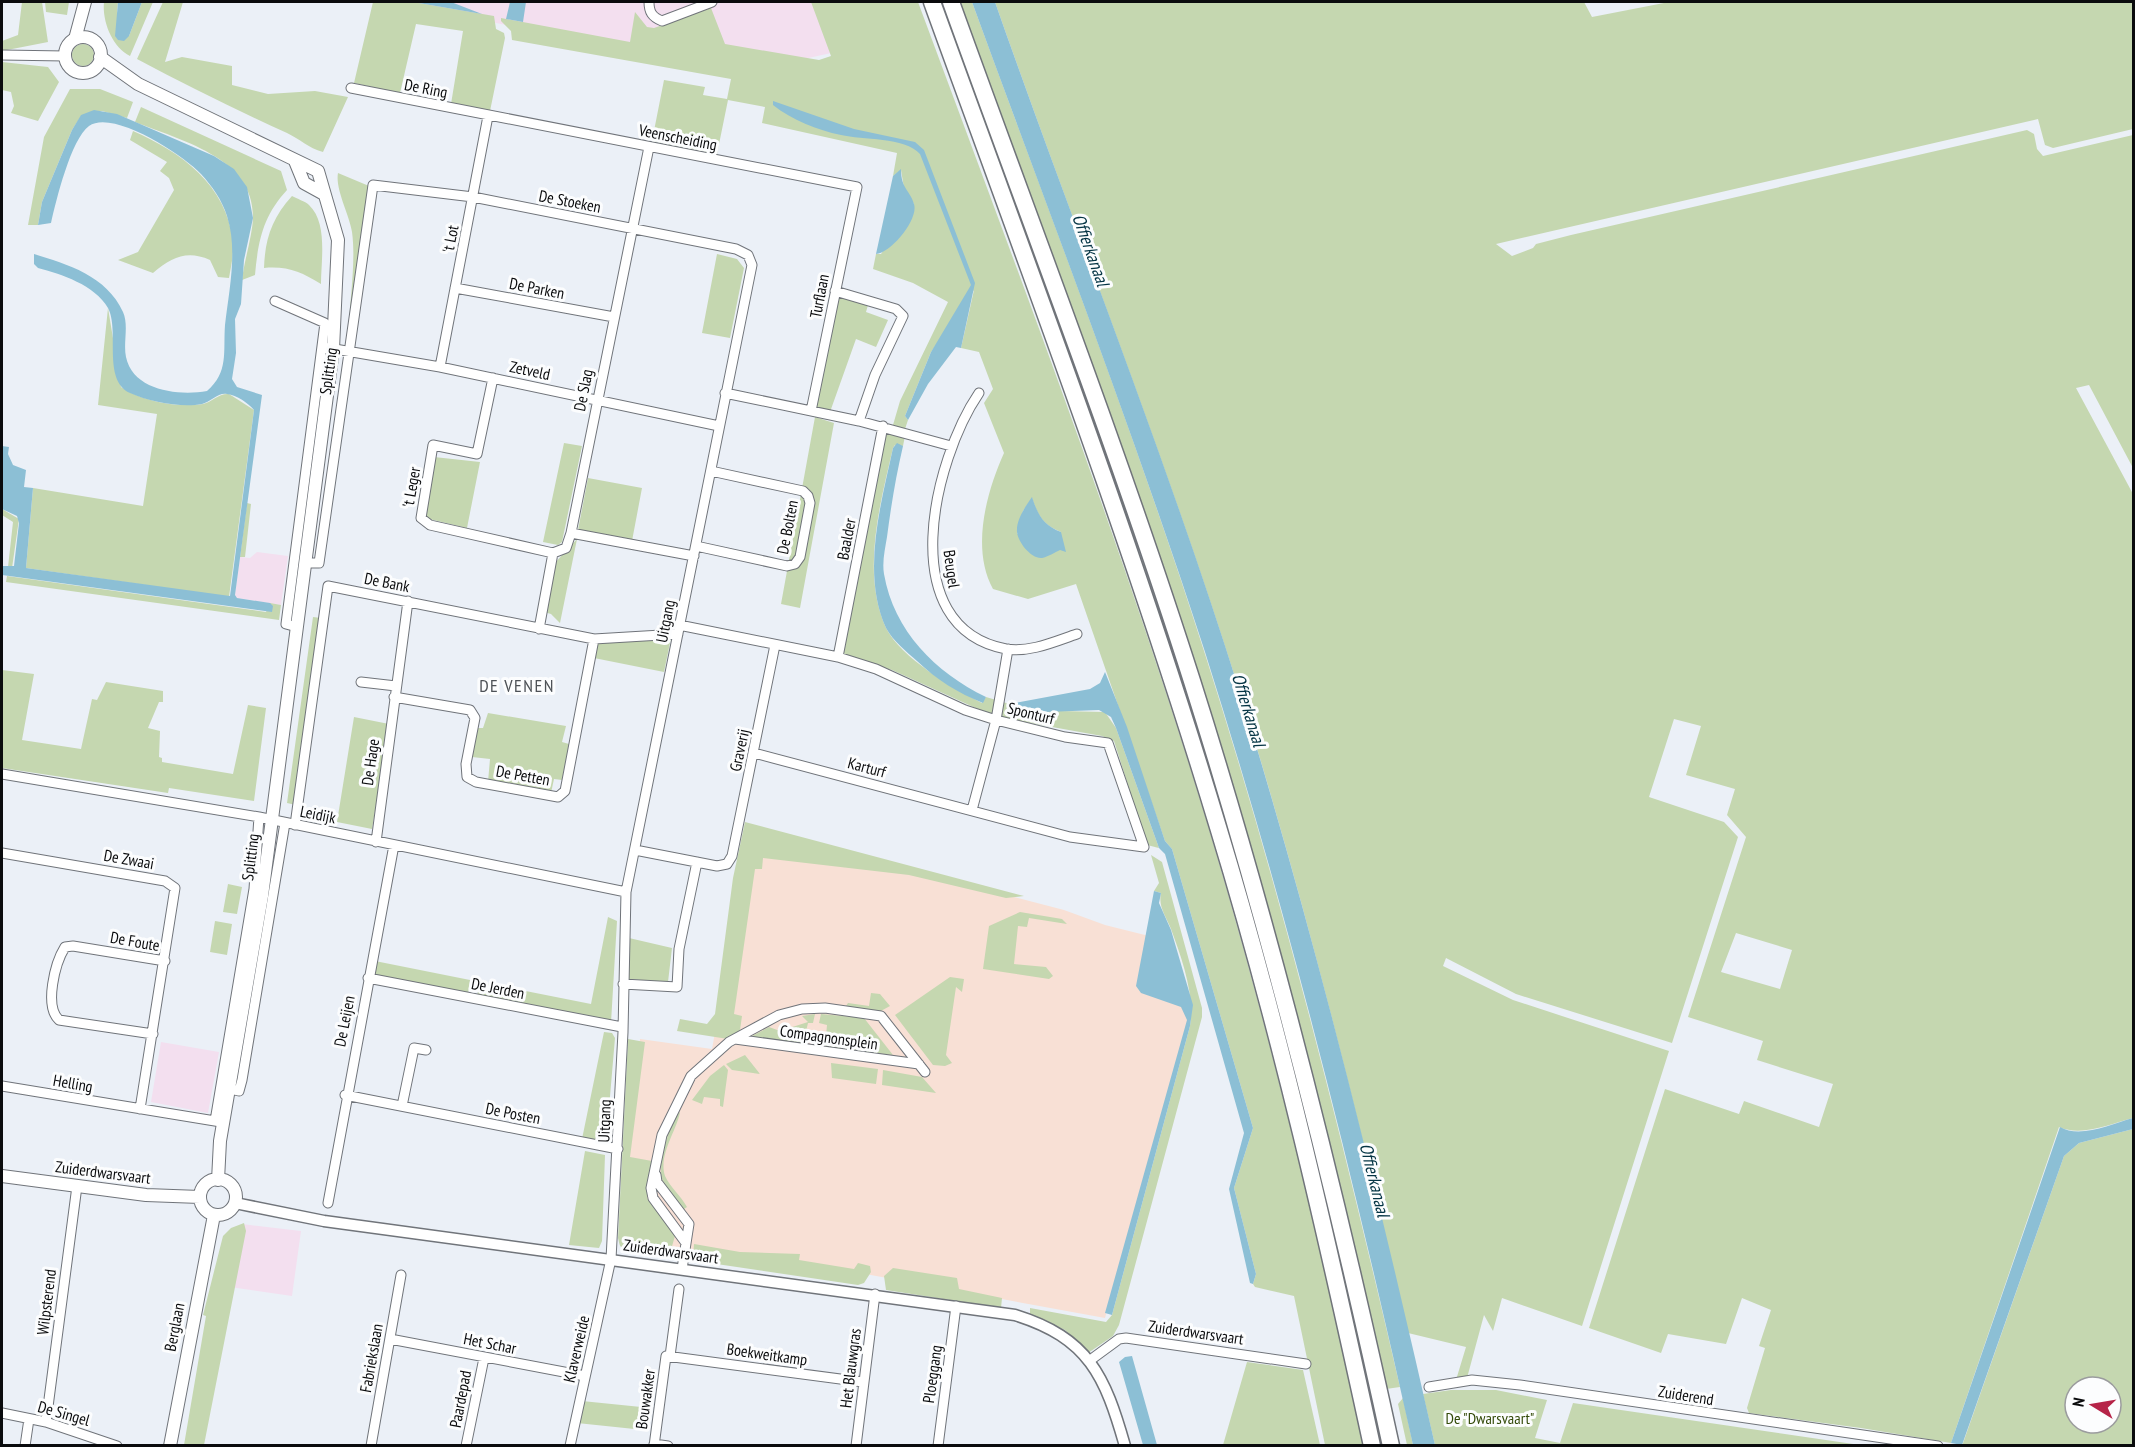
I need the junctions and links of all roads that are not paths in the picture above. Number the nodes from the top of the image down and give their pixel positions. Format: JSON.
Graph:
{"nodes":[{"id":1,"x":86,"y":2,"type":"edge"},
{"id":2,"x":712,"y":2,"type":"edge"},
{"id":3,"x":932,"y":2,"type":"edge"},
{"id":4,"x":951,"y":2,"type":"edge"},
{"id":5,"x":649,"y":6,"type":"edge"},
{"id":6,"x":75,"y":39,"type":"junction"},
{"id":7,"x":89,"y":39,"type":"junction"},
{"id":8,"x":2,"y":55,"type":"edge"},
{"id":9,"x":65,"y":56,"type":"junction"},
{"id":10,"x":98,"y":62,"type":"junction"},
{"id":11,"x":351,"y":88,"type":"dead end"},
{"id":12,"x":491,"y":116,"type":"junction"},
{"id":13,"x":649,"y":147,"type":"junction"},
{"id":14,"x":296,"y":161,"type":"junction"},
{"id":15,"x":373,"y":185,"type":"joint"},
{"id":16,"x":857,"y":188,"type":"joint"},
{"id":17,"x":324,"y":194,"type":"junction"},
{"id":18,"x":473,"y":197,"type":"junction"},
{"id":19,"x":632,"y":229,"type":"junction"},
{"id":20,"x":752,"y":265,"type":"joint"},
{"id":21,"x":455,"y":288,"type":"junction"},
{"id":22,"x":835,"y":291,"type":"junction"},
{"id":23,"x":275,"y":300,"type":"dead end"},
{"id":24,"x":614,"y":317,"type":"junction"},
{"id":25,"x":328,"y":348,"type":"junction"},
{"id":26,"x":347,"y":351,"type":"junction"},
{"id":27,"x":440,"y":367,"type":"junction"},
{"id":28,"x":494,"y":378,"type":"junction"},
{"id":29,"x":725,"y":393,"type":"junction"},
{"id":30,"x":979,"y":393,"type":"dead end"},
{"id":31,"x":596,"y":400,"type":"junction"},
{"id":32,"x":812,"y":411,"type":"junction"},
{"id":33,"x":859,"y":421,"type":"junction"},
{"id":34,"x":719,"y":426,"type":"junction"},
{"id":35,"x":884,"y":426,"type":"junction"},
{"id":36,"x":951,"y":446,"type":"junction"},
{"id":37,"x":711,"y":471,"type":"junction"},
{"id":38,"x":571,"y":533,"type":"junction"},
{"id":39,"x":695,"y":551,"type":"junction"},
{"id":40,"x":553,"y":553,"type":"junction"},
{"id":41,"x":312,"y":563,"type":"junction"},
{"id":42,"x":408,"y":601,"type":"junction"},
{"id":43,"x":297,"y":627,"type":"junction"},
{"id":44,"x":539,"y":629,"type":"junction"},
{"id":45,"x":679,"y":629,"type":"junction"},
{"id":46,"x":1077,"y":634,"type":"dead end"},
{"id":47,"x":594,"y":639,"type":"junction"},
{"id":48,"x":776,"y":645,"type":"junction"},
{"id":49,"x":1008,"y":649,"type":"junction"},
{"id":50,"x":838,"y":657,"type":"junction"},
{"id":51,"x":361,"y":682,"type":"dead end"},
{"id":52,"x":396,"y":686,"type":"junction"},
{"id":53,"x":394,"y":698,"type":"junction"},
{"id":54,"x":996,"y":720,"type":"junction"},
{"id":55,"x":754,"y":753,"type":"junction"},
{"id":56,"x":2,"y":774,"type":"edge"},
{"id":57,"x":972,"y":810,"type":"junction"},
{"id":58,"x":265,"y":819,"type":"junction"},
{"id":59,"x":285,"y":823,"type":"junction"},
{"id":60,"x":295,"y":825,"type":"junction"},
{"id":61,"x":1070,"y":837,"type":"joint"},
{"id":62,"x":376,"y":842,"type":"junction"},
{"id":63,"x":394,"y":845,"type":"junction"},
{"id":64,"x":635,"y":850,"type":"junction"},
{"id":65,"x":2,"y":853,"type":"edge"},
{"id":66,"x":697,"y":862,"type":"junction"},
{"id":67,"x":626,"y":892,"type":"junction"},
{"id":68,"x":165,"y":961,"type":"junction"},
{"id":69,"x":368,"y":978,"type":"junction"},
{"id":70,"x":623,"y":984,"type":"junction"},
{"id":71,"x":622,"y":1027,"type":"junction"},
{"id":72,"x":153,"y":1034,"type":"junction"},
{"id":73,"x":735,"y":1039,"type":"junction"},
{"id":74,"x":426,"y":1050,"type":"dead end"},
{"id":75,"x":2,"y":1086,"type":"edge"},
{"id":76,"x":235,"y":1090,"type":"junction"},
{"id":77,"x":345,"y":1095,"type":"junction"},
{"id":78,"x":402,"y":1106,"type":"junction"},
{"id":79,"x":140,"y":1109,"type":"junction"},
{"id":80,"x":219,"y":1122,"type":"junction"},
{"id":81,"x":618,"y":1149,"type":"junction"},
{"id":82,"x":655,"y":1172,"type":"junction"},
{"id":83,"x":2,"y":1176,"type":"edge"},
{"id":84,"x":218,"y":1180,"type":"junction"},
{"id":85,"x":77,"y":1186,"type":"junction"},
{"id":86,"x":201,"y":1197,"type":"junction"},
{"id":87,"x":235,"y":1203,"type":"junction"},
{"id":88,"x":328,"y":1203,"type":"dead end"},
{"id":89,"x":214,"y":1215,"type":"junction"},
{"id":90,"x":686,"y":1243,"type":"junction"},
{"id":91,"x":611,"y":1259,"type":"junction"},
{"id":92,"x":682,"y":1269,"type":"junction"},
{"id":93,"x":401,"y":1275,"type":"dead end"},
{"id":94,"x":679,"y":1288,"type":"dead end"},
{"id":95,"x":875,"y":1294,"type":"junction"},
{"id":96,"x":956,"y":1306,"type":"junction"},
{"id":97,"x":390,"y":1339,"type":"junction"},
{"id":98,"x":668,"y":1356,"type":"junction"},
{"id":99,"x":484,"y":1358,"type":"junction"},
{"id":100,"x":1089,"y":1361,"type":"junction"},
{"id":101,"x":1306,"y":1364,"type":"dead end"},
{"id":102,"x":585,"y":1376,"type":"junction"},
{"id":103,"x":863,"y":1382,"type":"junction"},
{"id":104,"x":1434,"y":1386,"type":"dead end"},
{"id":105,"x":2,"y":1413,"type":"edge"},
{"id":106,"x":28,"y":1419,"type":"junction"},
{"id":107,"x":46,"y":1422,"type":"junction"},
{"id":108,"x":654,"y":1445,"type":"edge"},
{"id":109,"x":25,"y":1446,"type":"edge"},
{"id":110,"x":117,"y":1446,"type":"edge"},
{"id":111,"x":170,"y":1446,"type":"edge"},
{"id":112,"x":371,"y":1446,"type":"edge"},
{"id":113,"x":466,"y":1446,"type":"edge"},
{"id":114,"x":570,"y":1446,"type":"edge"},
{"id":115,"x":668,"y":1446,"type":"edge"},
{"id":116,"x":856,"y":1446,"type":"edge"},
{"id":117,"x":938,"y":1446,"type":"edge"},
{"id":118,"x":1125,"y":1446,"type":"edge"},
{"id":119,"x":1372,"y":1446,"type":"edge"},
{"id":120,"x":1391,"y":1446,"type":"edge"},
{"id":121,"x":1938,"y":1446,"type":"edge"}],
"edges":[{"from":1,"to":6,"type":"main road"},
{"from":1,"to":7,"type":"main road"},
{"from":2,"to":5,"type":"street"},
{"from":3,"to":119,"type":"highway"},
{"from":4,"to":120,"type":"highway"},
{"from":6,"to":7,"type":"main road"},
{"from":6,"to":9,"type":"main road"},
{"from":7,"to":10,"type":"main road"},
{"from":8,"to":9,"type":"street"},
{"from":9,"to":10,"type":"main road"},
{"from":10,"to":14,"type":"main road","name":"Splitting"},
{"from":11,"to":12,"type":"street","name":"De Ring"},
{"from":12,"to":13,"type":"street","name":"Veenscheiding"},
{"from":12,"to":18,"type":"street","name":"'t Lot"},
{"from":13,"to":16,"type":"street","name":"Veenscheiding"},
{"from":13,"to":19,"type":"street","name":"De Slag"},
{"from":14,"to":17,"type":"main road"},
{"from":14,"to":17,"type":"main road","name":"Splitting"},
{"from":15,"to":18,"type":"street","name":"De Stoeken"},
{"from":15,"to":26,"type":"street","name":"Splitting"},
{"from":16,"to":22,"type":"street","name":"Turflaan"},
{"from":17,"to":25,"type":"main road","name":"Splitting"},
{"from":18,"to":19,"type":"street","name":"De Stoeken"},
{"from":18,"to":21,"type":"street","name":"'t Lot"},
{"from":19,"to":20,"type":"street","name":"De Stoeken"},
{"from":19,"to":24,"type":"street","name":"De Slag"},
{"from":20,"to":29,"type":"street","name":"Uitgang"},
{"from":21,"to":24,"type":"street","name":"De Parken"},
{"from":21,"to":27,"type":"street","name":"'t Lot"},
{"from":22,"to":32,"type":"street","name":"Turflaan"},
{"from":22,"to":33,"type":"street"},
{"from":23,"to":25,"type":"street","name":"Splitting"},
{"from":24,"to":31,"type":"street","name":"De Slag"},
{"from":25,"to":26,"type":"street","name":"Zetveld"},
{"from":25,"to":41,"type":"main road","name":"Splitting"},
{"from":25,"to":43,"type":"street","name":"Splitting"},
{"from":26,"to":27,"type":"street","name":"Zetveld"},
{"from":26,"to":41,"type":"street","name":"Splitting"},
{"from":27,"to":28,"type":"street","name":"Zetveld"},
{"from":28,"to":31,"type":"street","name":"Zetveld"},
{"from":28,"to":40,"type":"street","name":"'t Leger"},
{"from":29,"to":32,"type":"street"},
{"from":29,"to":34,"type":"street","name":"Uitgang"},
{"from":30,"to":36,"type":"street","name":"Beugel"},
{"from":31,"to":34,"type":"street","name":"Zetveld"},
{"from":31,"to":38,"type":"street","name":"De Slag"},
{"from":32,"to":33,"type":"street"},
{"from":33,"to":35,"type":"street"},
{"from":34,"to":37,"type":"street","name":"Uitgang"},
{"from":35,"to":36,"type":"street"},
{"from":35,"to":50,"type":"street","name":"Baalder"},
{"from":36,"to":49,"type":"street","name":"Beugel"},
{"from":37,"to":39,"type":"street","name":"Uitgang"},
{"from":37,"to":39,"type":"street","name":"De Bolten"},
{"from":38,"to":39,"type":"street"},
{"from":38,"to":40,"type":"street"},
{"from":39,"to":45,"type":"street","name":"Uitgang"},
{"from":40,"to":44,"type":"street"},
{"from":41,"to":43,"type":"main road","name":"Splitting"},
{"from":42,"to":44,"type":"street","name":"De Bank"},
{"from":42,"to":52,"type":"street","name":"De Hage"},
{"from":42,"to":60,"type":"street","name":"De Bank"},
{"from":43,"to":58,"type":"main road","name":"Splitting"},
{"from":44,"to":47,"type":"street","name":"De Bank"},
{"from":45,"to":47,"type":"street","name":"De Bank"},
{"from":45,"to":48,"type":"street"},
{"from":45,"to":64,"type":"street","name":"Uitgang"},
{"from":46,"to":49,"type":"street","name":"Beugel"},
{"from":47,"to":53,"type":"street","name":"De Petten"},
{"from":48,"to":50,"type":"street","name":"Sponturf"},
{"from":48,"to":55,"type":"street","name":"Graverij"},
{"from":49,"to":54,"type":"street"},
{"from":50,"to":54,"type":"street","name":"Sponturf"},
{"from":51,"to":52,"type":"street"},
{"from":52,"to":53,"type":"street","name":"De Hage"},
{"from":53,"to":62,"type":"street","name":"De Hage"},
{"from":54,"to":57,"type":"street"},
{"from":54,"to":61,"type":"street","name":"Sponturf"},
{"from":55,"to":57,"type":"street","name":"Karturf"},
{"from":55,"to":66,"type":"street","name":"Graverij"},
{"from":56,"to":58,"type":"street","name":"Leidijk"},
{"from":57,"to":61,"type":"street","name":"Karturf"},
{"from":58,"to":59,"type":"street","name":"Leidijk"},
{"from":58,"to":76,"type":"main road","name":"Splitting"},
{"from":58,"to":80,"type":"street","name":"Splitting"},
{"from":59,"to":60,"type":"street","name":"Leidijk"},
{"from":59,"to":76,"type":"street","name":"Splitting"},
{"from":60,"to":62,"type":"street","name":"Leidijk"},
{"from":62,"to":63,"type":"street","name":"Leidijk"},
{"from":63,"to":67,"type":"street","name":"Leidijk"},
{"from":63,"to":69,"type":"street","name":"De Leijen"},
{"from":64,"to":66,"type":"street","name":"Graverij"},
{"from":64,"to":67,"type":"street","name":"Uitgang"},
{"from":65,"to":68,"type":"street","name":"De Zwaai"},
{"from":66,"to":70,"type":"street"},
{"from":67,"to":70,"type":"street","name":"Uitgang"},
{"from":68,"to":72,"type":"street","name":"De Foute"},
{"from":68,"to":72,"type":"street","name":"De Foute"},
{"from":69,"to":71,"type":"street","name":"De Jerden"},
{"from":69,"to":77,"type":"street","name":"De Leijen"},
{"from":70,"to":71,"type":"street","name":"Uitgang"},
{"from":71,"to":81,"type":"street","name":"Uitgang"},
{"from":72,"to":79,"type":"street"},
{"from":73,"to":73,"type":"street","name":"Compagnonsplein"},
{"from":73,"to":82,"type":"street","name":"Compagnonsplein"},
{"from":74,"to":78,"type":"street"},
{"from":75,"to":79,"type":"street","name":"Helling"},
{"from":76,"to":80,"type":"main road","name":"Splitting"},
{"from":77,"to":78,"type":"street","name":"De Posten"},
{"from":77,"to":88,"type":"street","name":"De Leijen"},
{"from":78,"to":81,"type":"street","name":"De Posten"},
{"from":79,"to":80,"type":"street","name":"Helling"},
{"from":80,"to":84,"type":"main road","name":"Splitting"},
{"from":81,"to":91,"type":"street","name":"Uitgang"},
{"from":82,"to":90,"type":"street"},
{"from":82,"to":90,"type":"street","name":"Compagnonsplein"},
{"from":83,"to":85,"type":"main road","name":"Zuiderdwarsvaart"},
{"from":84,"to":86,"type":"main road"},
{"from":84,"to":87,"type":"main road"},
{"from":85,"to":86,"type":"main road","name":"Zuiderdwarsvaart"},
{"from":85,"to":107,"type":"street","name":"Wilpsterend"},
{"from":86,"to":89,"type":"main road"},
{"from":87,"to":89,"type":"main road"},
{"from":87,"to":91,"type":"street","name":"Zuiderdwarsvaart"},
{"from":89,"to":111,"type":"main road","name":"Berglaan"},
{"from":90,"to":92,"type":"street"},
{"from":91,"to":92,"type":"street","name":"Zuiderdwarsvaart"},
{"from":91,"to":102,"type":"street","name":"Klaverweide"},
{"from":92,"to":95,"type":"street","name":"Zuiderdwarsvaart"},
{"from":93,"to":97,"type":"street","name":"Fabriekslaan"},
{"from":94,"to":98,"type":"street","name":"Bouwakker"},
{"from":95,"to":96,"type":"street","name":"Zuiderdwarsvaart"},
{"from":95,"to":103,"type":"street","name":"Het Blauwgras"},
{"from":96,"to":100,"type":"street","name":"Zuiderdwarsvaart"},
{"from":96,"to":117,"type":"street","name":"Ploeggang"},
{"from":97,"to":99,"type":"street","name":"Het Schar"},
{"from":97,"to":112,"type":"street","name":"Fabriekslaan"},
{"from":98,"to":103,"type":"street","name":"Boekweitkamp"},
{"from":98,"to":108,"type":"street","name":"Bouwakker"},
{"from":99,"to":102,"type":"street","name":"Het Schar"},
{"from":99,"to":113,"type":"street","name":"Paardepad"},
{"from":100,"to":101,"type":"street","name":"Zuiderdwarsvaart"},
{"from":100,"to":118,"type":"street","name":"Zuiderdwarsvaart"},
{"from":102,"to":114,"type":"street","name":"Klaverweide"},
{"from":103,"to":116,"type":"street","name":"Het Blauwgras"},
{"from":104,"to":121,"type":"street","name":"Zuiderend"},
{"from":105,"to":106,"type":"street","name":"De Singel"},
{"from":106,"to":107,"type":"street","name":"De Singel"},
{"from":106,"to":109,"type":"street"},
{"from":107,"to":110,"type":"street","name":"De Singel"},
{"from":108,"to":115,"type":"street"}]}
